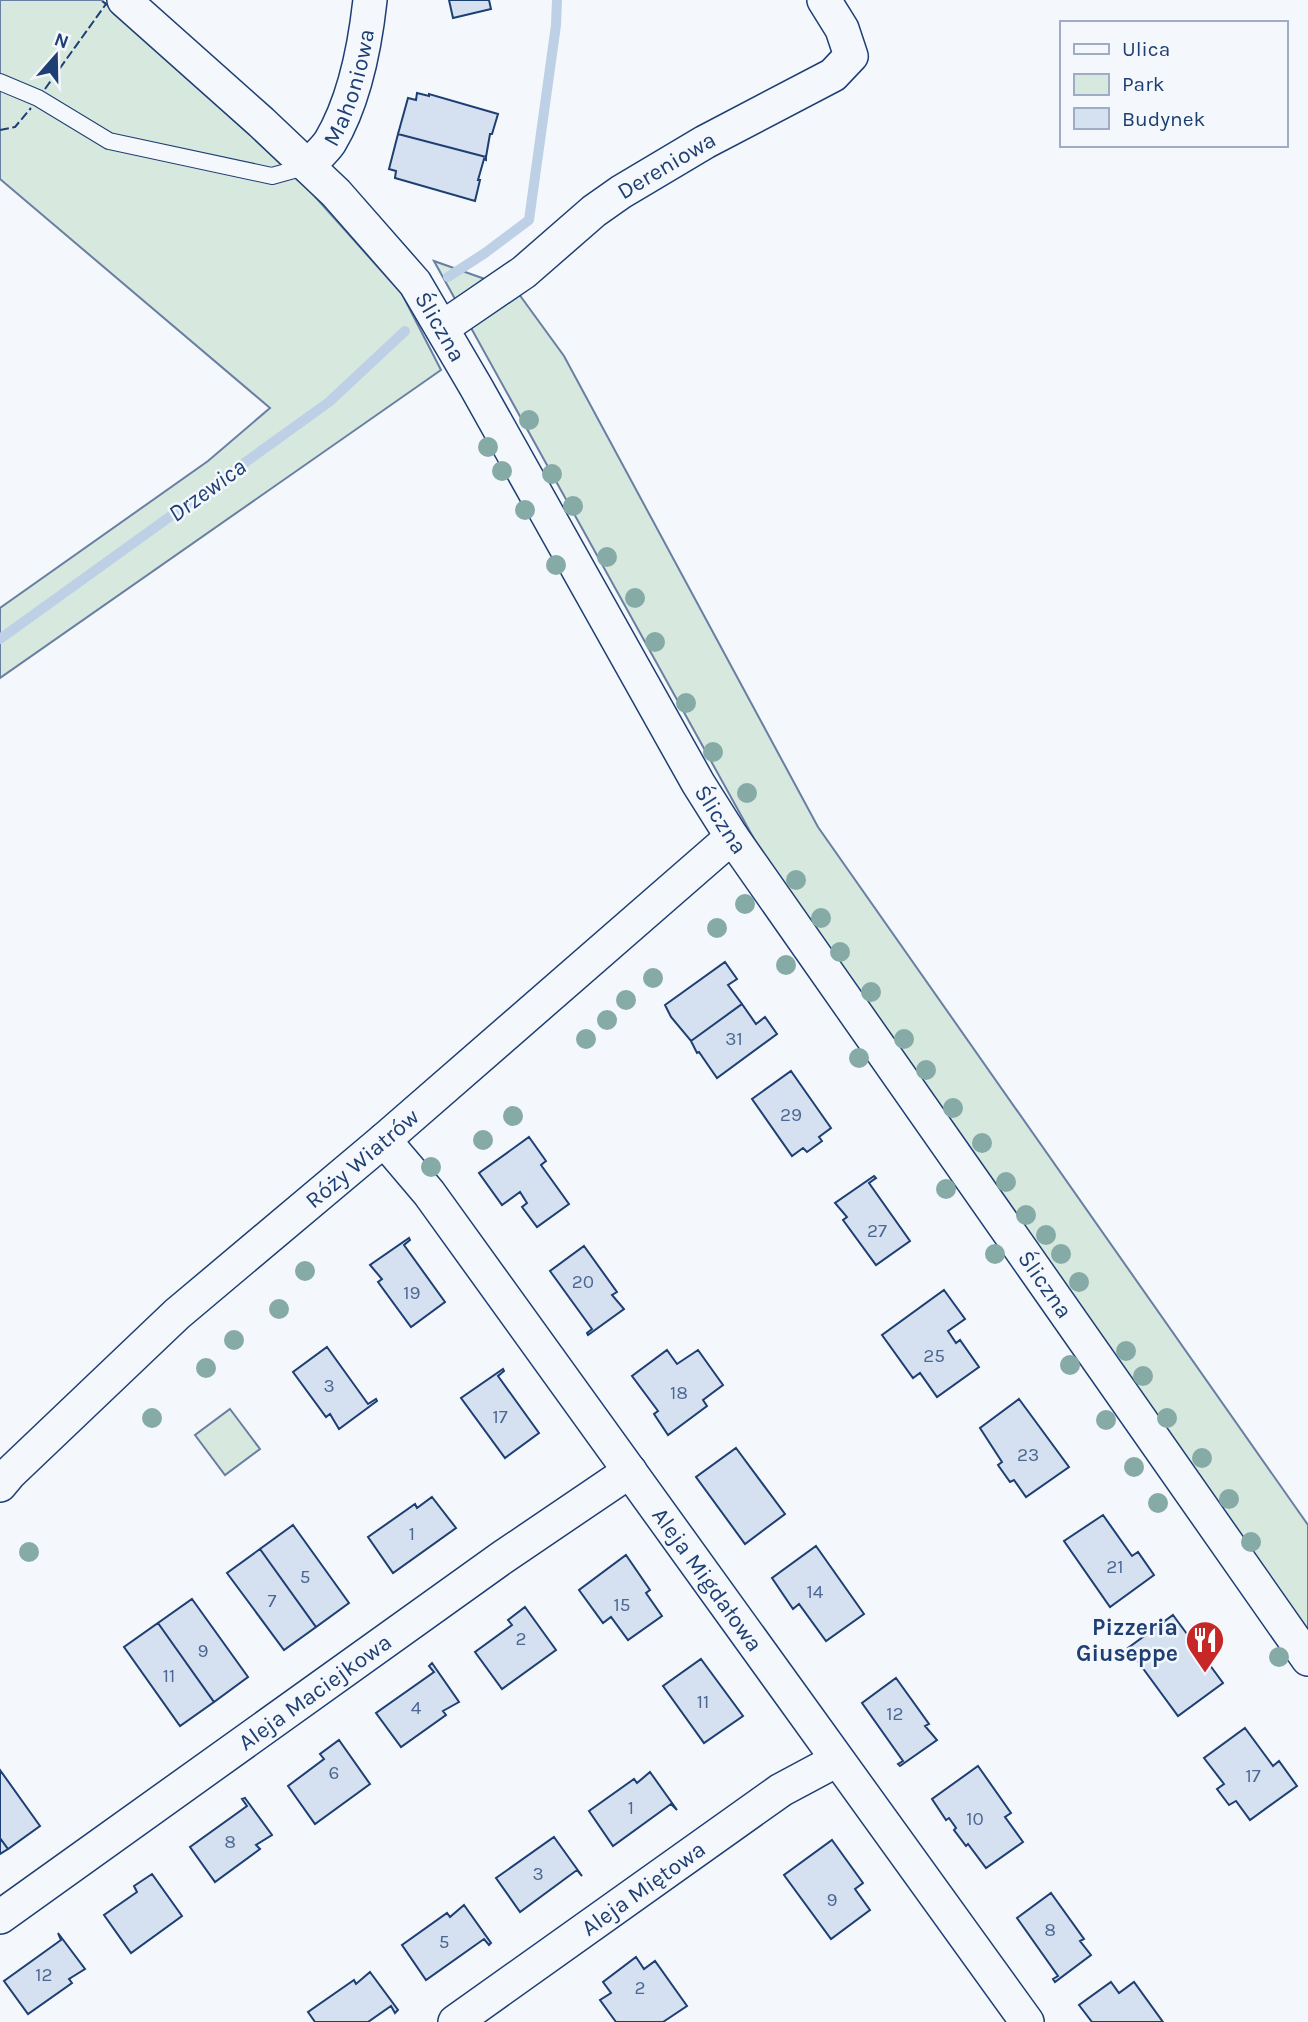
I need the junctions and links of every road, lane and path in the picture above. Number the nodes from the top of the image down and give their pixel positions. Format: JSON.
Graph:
{"nodes":[{"id":1,"x":124,"y":0,"type":"edge"},
{"id":2,"x":370,"y":0,"type":"edge"},
{"id":3,"x":824,"y":0,"type":"edge"},
{"id":4,"x":0,"y":82,"type":"edge"},
{"id":5,"x":308,"y":166,"type":"junction"},
{"id":6,"x":442,"y":328,"type":"junction"},
{"id":7,"x":732,"y":837,"type":"junction"},
{"id":8,"x":384,"y":1140,"type":"junction"},
{"id":9,"x":630,"y":1472,"type":"junction"},
{"id":10,"x":0,"y":1485,"type":"edge"},
{"id":11,"x":1308,"y":1659,"type":"edge"},
{"id":12,"x":837,"y":1760,"type":"junction"},
{"id":13,"x":0,"y":1917,"type":"edge"},
{"id":14,"x":455,"y":2022,"type":"edge"},
{"id":15,"x":1027,"y":2022,"type":"edge"}],
"edges":[{"from":1,"to":5,"type":"street","name":"Śliczna"},
{"from":2,"to":5,"type":"street","name":"Mahoniowa"},
{"from":3,"to":6,"type":"street","name":"Dereniowa"},
{"from":4,"to":5,"type":"lane"},
{"from":5,"to":6,"type":"street","name":"Śliczna"},
{"from":6,"to":7,"type":"street","name":"Śliczna"},
{"from":7,"to":8,"type":"street","name":"Róży Wiatrów"},
{"from":7,"to":11,"type":"street","name":"Śliczna"},
{"from":8,"to":9,"type":"street","name":"Aleja Migdałowa"},
{"from":8,"to":10,"type":"street","name":"Róży Wiatrów"},
{"from":9,"to":12,"type":"street","name":"Aleja Migdałowa"},
{"from":9,"to":13,"type":"street","name":"Aleja Maciejkowa"},
{"from":12,"to":14,"type":"street","name":"Aleja Miętowa"},
{"from":12,"to":15,"type":"street","name":"Aleja Migdałowa"}]}
